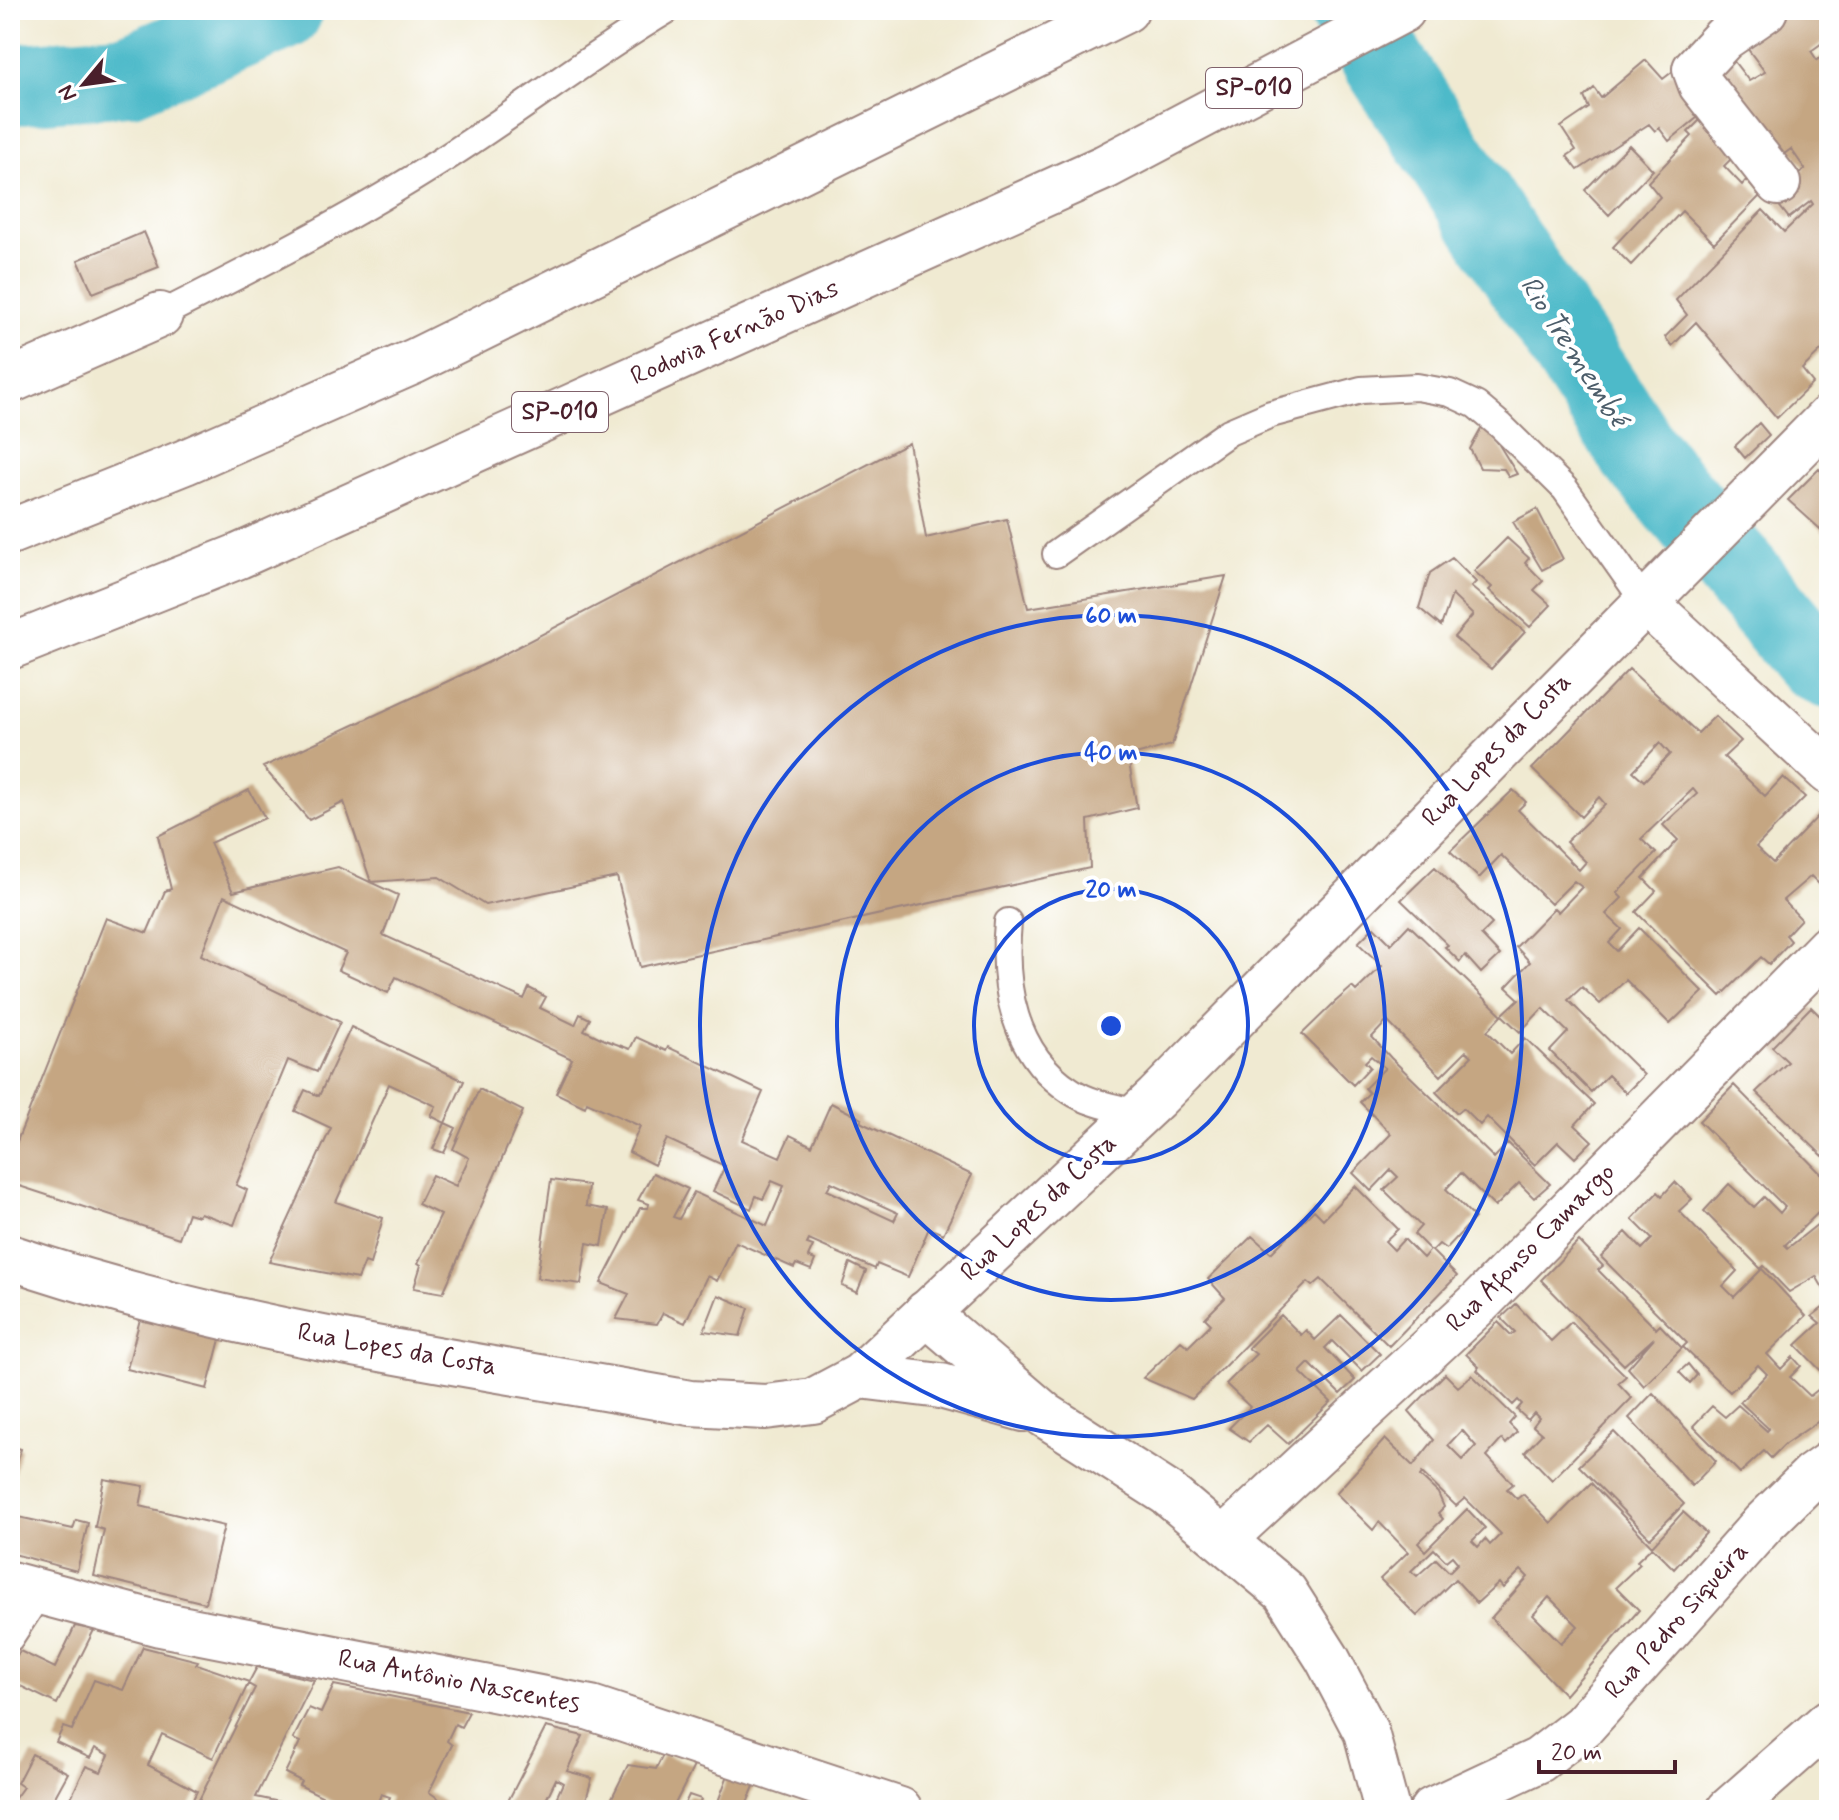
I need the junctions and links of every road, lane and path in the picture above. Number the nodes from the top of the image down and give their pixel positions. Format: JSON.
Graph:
{"nodes":[{"id":1,"x":667,"y":10,"type":"edge"},
{"id":2,"x":1126,"y":10,"type":"edge"},
{"id":3,"x":1403,"y":10,"type":"edge"},
{"id":4,"x":1765,"y":10,"type":"edge"},
{"id":5,"x":1778,"y":183,"type":"dead end"},
{"id":6,"x":160,"y":315,"type":"joint"},
{"id":7,"x":10,"y":381,"type":"edge"},
{"id":8,"x":1829,"y":417,"type":"edge"},
{"id":9,"x":10,"y":532,"type":"edge"},
{"id":10,"x":1056,"y":554,"type":"dead end"},
{"id":11,"x":1659,"y":587,"type":"junction"},
{"id":12,"x":10,"y":647,"type":"edge"},
{"id":13,"x":1829,"y":772,"type":"edge"},
{"id":14,"x":1008,"y":922,"type":"dead end"},
{"id":15,"x":1829,"y":947,"type":"edge"},
{"id":16,"x":1141,"y":1114,"type":"junction"},
{"id":17,"x":10,"y":1257,"type":"edge"},
{"id":18,"x":926,"y":1313,"type":"junction"},
{"id":19,"x":860,"y":1376,"type":"junction"},
{"id":20,"x":1045,"y":1415,"type":"junction"},
{"id":21,"x":1829,"y":1464,"type":"edge"},
{"id":22,"x":1224,"y":1539,"type":"junction"},
{"id":23,"x":25,"y":1588,"type":"edge"},
{"id":24,"x":10,"y":1638,"type":"edge"},
{"id":25,"x":1829,"y":1722,"type":"edge"},
{"id":26,"x":900,"y":1810,"type":"edge"},
{"id":27,"x":1387,"y":1810,"type":"edge"},
{"id":28,"x":1432,"y":1810,"type":"edge"},
{"id":29,"x":1729,"y":1810,"type":"edge"}],
"edges":[{"from":1,"to":6,"type":"lane"},
{"from":2,"to":9,"type":"main road"},
{"from":3,"to":12,"type":"main road","name":"Rodovia Fernão Dias","number":"SP-010"},
{"from":4,"to":5,"type":"main road"},
{"from":6,"to":7,"type":"main road"},
{"from":8,"to":11,"type":"main road","name":"Rua Lopes da Costa"},
{"from":10,"to":11,"type":"lane"},
{"from":11,"to":13,"type":"main road"},
{"from":11,"to":16,"type":"main road","name":"Rua Lopes da Costa"},
{"from":14,"to":16,"type":"lane"},
{"from":15,"to":22,"type":"main road","name":"Rua Afonso Camargo"},
{"from":16,"to":18,"type":"main road","name":"Rua Lopes da Costa"},
{"from":17,"to":19,"type":"main road","name":"Rua Lopes da Costa"},
{"from":18,"to":19,"type":"main road","name":"Rua Lopes da Costa"},
{"from":18,"to":20,"type":"main road"},
{"from":19,"to":20,"type":"main road"},
{"from":20,"to":22,"type":"main road"},
{"from":21,"to":28,"type":"main road","name":"Rua Pedro Siqueira"},
{"from":22,"to":27,"type":"main road"},
{"from":23,"to":24,"type":"lane"},
{"from":23,"to":26,"type":"main road","name":"Rua Antônio Nascentes"},
{"from":25,"to":29,"type":"main road"}]}
